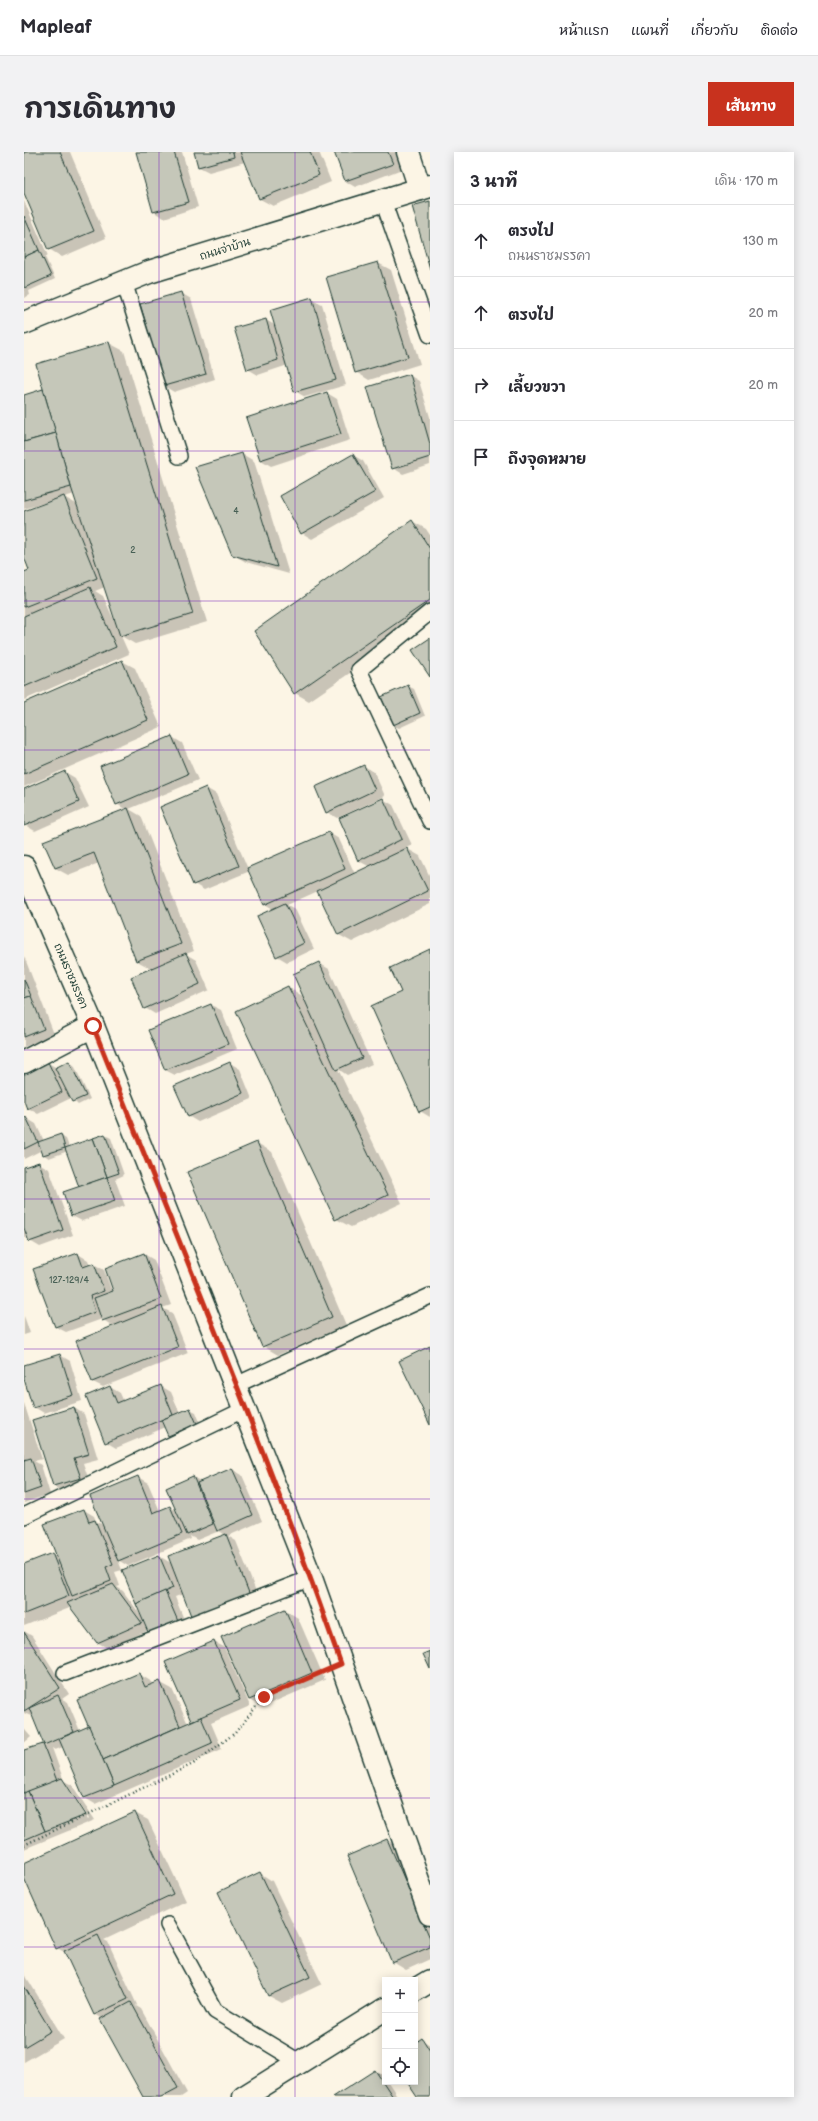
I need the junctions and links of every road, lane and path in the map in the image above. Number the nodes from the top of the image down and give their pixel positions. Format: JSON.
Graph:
{"nodes":[{"id":1,"x":408,"y":152,"type":"edge"},
{"id":2,"x":425,"y":188,"type":"edge"},
{"id":3,"x":383,"y":201,"type":"junction"},
{"id":4,"x":124,"y":282,"type":"junction"},
{"id":5,"x":24,"y":323,"type":"edge"},
{"id":6,"x":430,"y":335,"type":"edge"},
{"id":7,"x":178,"y":456,"type":"dead end"},
{"id":8,"x":430,"y":612,"type":"edge"},
{"id":9,"x":430,"y":821,"type":"edge"},
{"id":10,"x":24,"y":867,"type":"edge"},
{"id":11,"x":93,"y":1026,"type":"junction"},
{"id":12,"x":24,"y":1062,"type":"edge"},
{"id":13,"x":430,"y":1296,"type":"edge"},
{"id":14,"x":236,"y":1385,"type":"junction"},
{"id":15,"x":245,"y":1409,"type":"junction"},
{"id":16,"x":24,"y":1516,"type":"edge"},
{"id":17,"x":311,"y":1578,"type":"junction"},
{"id":18,"x":341,"y":1664,"type":"junction"},
{"id":19,"x":65,"y":1673,"type":"dead end"},
{"id":20,"x":24,"y":1845,"type":"edge"},
{"id":21,"x":430,"y":1914,"type":"edge"},
{"id":22,"x":168,"y":1925,"type":"dead end"},
{"id":23,"x":430,"y":1981,"type":"edge"},
{"id":24,"x":418,"y":1988,"type":"edge"},
{"id":25,"x":382,"y":2011,"type":"edge"},
{"id":26,"x":299,"y":2062,"type":"junction"},
{"id":27,"x":244,"y":2097,"type":"edge"}],
"edges":[{"from":1,"to":2,"type":"street"},
{"from":2,"to":3,"type":"street","name":"ถนนจ่าบ้าน"},
{"from":3,"to":4,"type":"street","name":"ถนนจ่าบ้าน"},
{"from":3,"to":6,"type":"lane"},
{"from":4,"to":5,"type":"street","name":"ถนนจ่าบ้าน"},
{"from":4,"to":7,"type":"lane"},
{"from":8,"to":9,"type":"lane"},
{"from":10,"to":11,"type":"street","name":"ถนนราชมรรคา"},
{"from":11,"to":12,"type":"street"},
{"from":11,"to":14,"type":"street","name":"ถนนราชมรรคา"},
{"from":13,"to":14,"type":"lane"},
{"from":14,"to":15,"type":"street","name":"ถนนราชมรรคา"},
{"from":15,"to":16,"type":"lane"},
{"from":15,"to":17,"type":"street","name":"ถนนราชมรรคา"},
{"from":17,"to":18,"type":"street","name":"ถนนราชมรรคา"},
{"from":17,"to":19,"type":"lane"},
{"from":18,"to":20,"type":"path"},
{"from":18,"to":21,"type":"street","name":"ถนนราชมรรคา"},
{"from":22,"to":26,"type":"lane"},
{"from":23,"to":24,"type":"street"},
{"from":25,"to":26,"type":"street"},
{"from":26,"to":27,"type":"street"}]}
